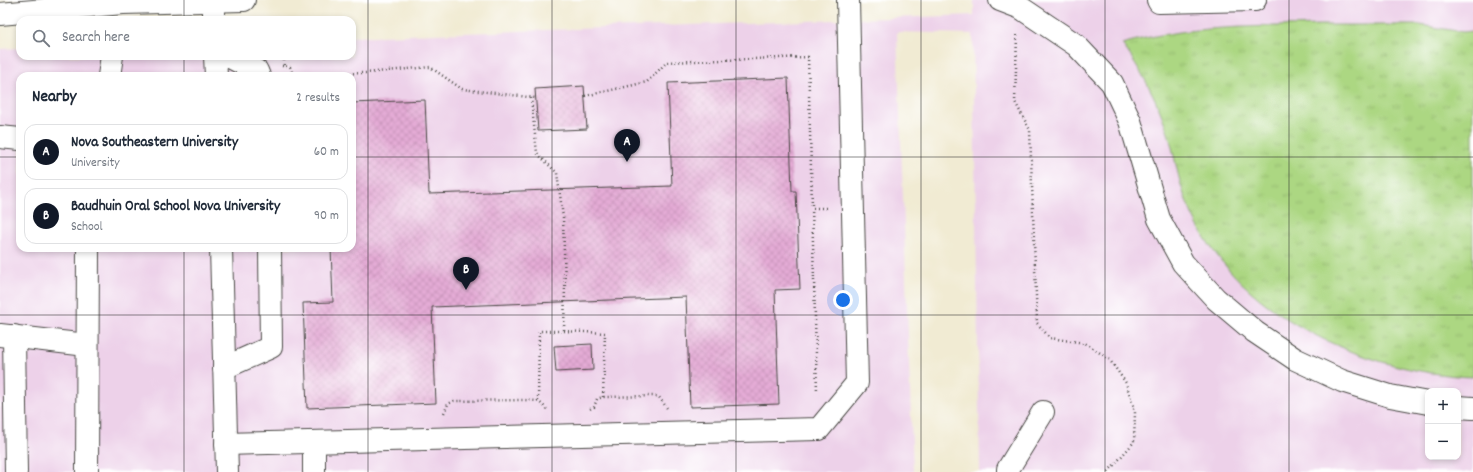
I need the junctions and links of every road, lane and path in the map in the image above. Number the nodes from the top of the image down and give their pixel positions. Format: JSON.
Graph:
{"nodes":[{"id":1,"x":244,"y":0,"type":"edge"},
{"id":2,"x":848,"y":0,"type":"edge"},
{"id":3,"x":1000,"y":0,"type":"edge"},
{"id":4,"x":1255,"y":0,"type":"edge"},
{"id":5,"x":1159,"y":1,"type":"edge"},
{"id":6,"x":214,"y":10,"type":"edge"},
{"id":7,"x":121,"y":12,"type":"edge"},
{"id":8,"x":0,"y":14,"type":"edge"},
{"id":9,"x":1015,"y":30,"type":"dead end"},
{"id":10,"x":111,"y":60,"type":"edge"},
{"id":11,"x":216,"y":60,"type":"edge"},
{"id":12,"x":236,"y":60,"type":"edge"},
{"id":13,"x":284,"y":60,"type":"edge"},
{"id":14,"x":284,"y":66,"type":"dead end"},
{"id":15,"x":110,"y":72,"type":"edge"},
{"id":16,"x":216,"y":72,"type":"edge"},
{"id":17,"x":257,"y":72,"type":"edge"},
{"id":18,"x":356,"y":73,"type":"edge"},
{"id":19,"x":585,"y":96,"type":"dead end"},
{"id":20,"x":531,"y":98,"type":"junction"},
{"id":21,"x":536,"y":98,"type":"dead end"},
{"id":22,"x":0,"y":137,"type":"edge"},
{"id":23,"x":16,"y":139,"type":"edge"},
{"id":24,"x":88,"y":252,"type":"edge"},
{"id":25,"x":221,"y":252,"type":"edge"},
{"id":26,"x":270,"y":252,"type":"edge"},
{"id":27,"x":564,"y":331,"type":"junction"},
{"id":28,"x":7,"y":336,"type":"edge"},
{"id":29,"x":87,"y":345,"type":"junction"},
{"id":30,"x":224,"y":368,"type":"junction"},
{"id":31,"x":603,"y":397,"type":"junction"},
{"id":32,"x":817,"y":399,"type":"dead end"},
{"id":33,"x":538,"y":401,"type":"junction"},
{"id":34,"x":1425,"y":402,"type":"edge"},
{"id":35,"x":1461,"y":407,"type":"edge"},
{"id":36,"x":1473,"y":408,"type":"edge"},
{"id":37,"x":552,"y":410,"type":"dead end"},
{"id":38,"x":582,"y":410,"type":"dead end"},
{"id":39,"x":668,"y":410,"type":"dead end"},
{"id":40,"x":1043,"y":412,"type":"dead end"},
{"id":41,"x":441,"y":417,"type":"dead end"},
{"id":42,"x":314,"y":442,"type":"junction"},
{"id":43,"x":226,"y":444,"type":"junction"},
{"id":44,"x":16,"y":472,"type":"edge"},
{"id":45,"x":87,"y":472,"type":"edge"},
{"id":46,"x":227,"y":472,"type":"edge"},
{"id":47,"x":314,"y":472,"type":"edge"},
{"id":48,"x":1008,"y":472,"type":"edge"},
{"id":49,"x":1108,"y":472,"type":"edge"}],
"edges":[{"from":1,"to":6,"type":"street"},
{"from":2,"to":42,"type":"street"},
{"from":3,"to":34,"type":"street"},
{"from":4,"to":5,"type":"street"},
{"from":6,"to":7,"type":"street"},
{"from":7,"to":8,"type":"street"},
{"from":9,"to":49,"type":"path"},
{"from":10,"to":15,"type":"street"},
{"from":11,"to":16,"type":"street"},
{"from":12,"to":17,"type":"street"},
{"from":13,"to":14,"type":"path"},
{"from":18,"to":20,"type":"path"},
{"from":19,"to":32,"type":"path"},
{"from":20,"to":21,"type":"path"},
{"from":20,"to":27,"type":"path"},
{"from":22,"to":23,"type":"street"},
{"from":24,"to":29,"type":"street"},
{"from":25,"to":30,"type":"street"},
{"from":26,"to":30,"type":"street"},
{"from":27,"to":31,"type":"path"},
{"from":27,"to":33,"type":"path"},
{"from":28,"to":29,"type":"street"},
{"from":28,"to":44,"type":"street"},
{"from":29,"to":45,"type":"street"},
{"from":30,"to":43,"type":"street"},
{"from":31,"to":38,"type":"path"},
{"from":31,"to":39,"type":"path"},
{"from":33,"to":37,"type":"path"},
{"from":33,"to":41,"type":"path"},
{"from":35,"to":36,"type":"street"},
{"from":40,"to":48,"type":"street"},
{"from":42,"to":43,"type":"street"},
{"from":42,"to":47,"type":"street"},
{"from":43,"to":46,"type":"street"}]}
